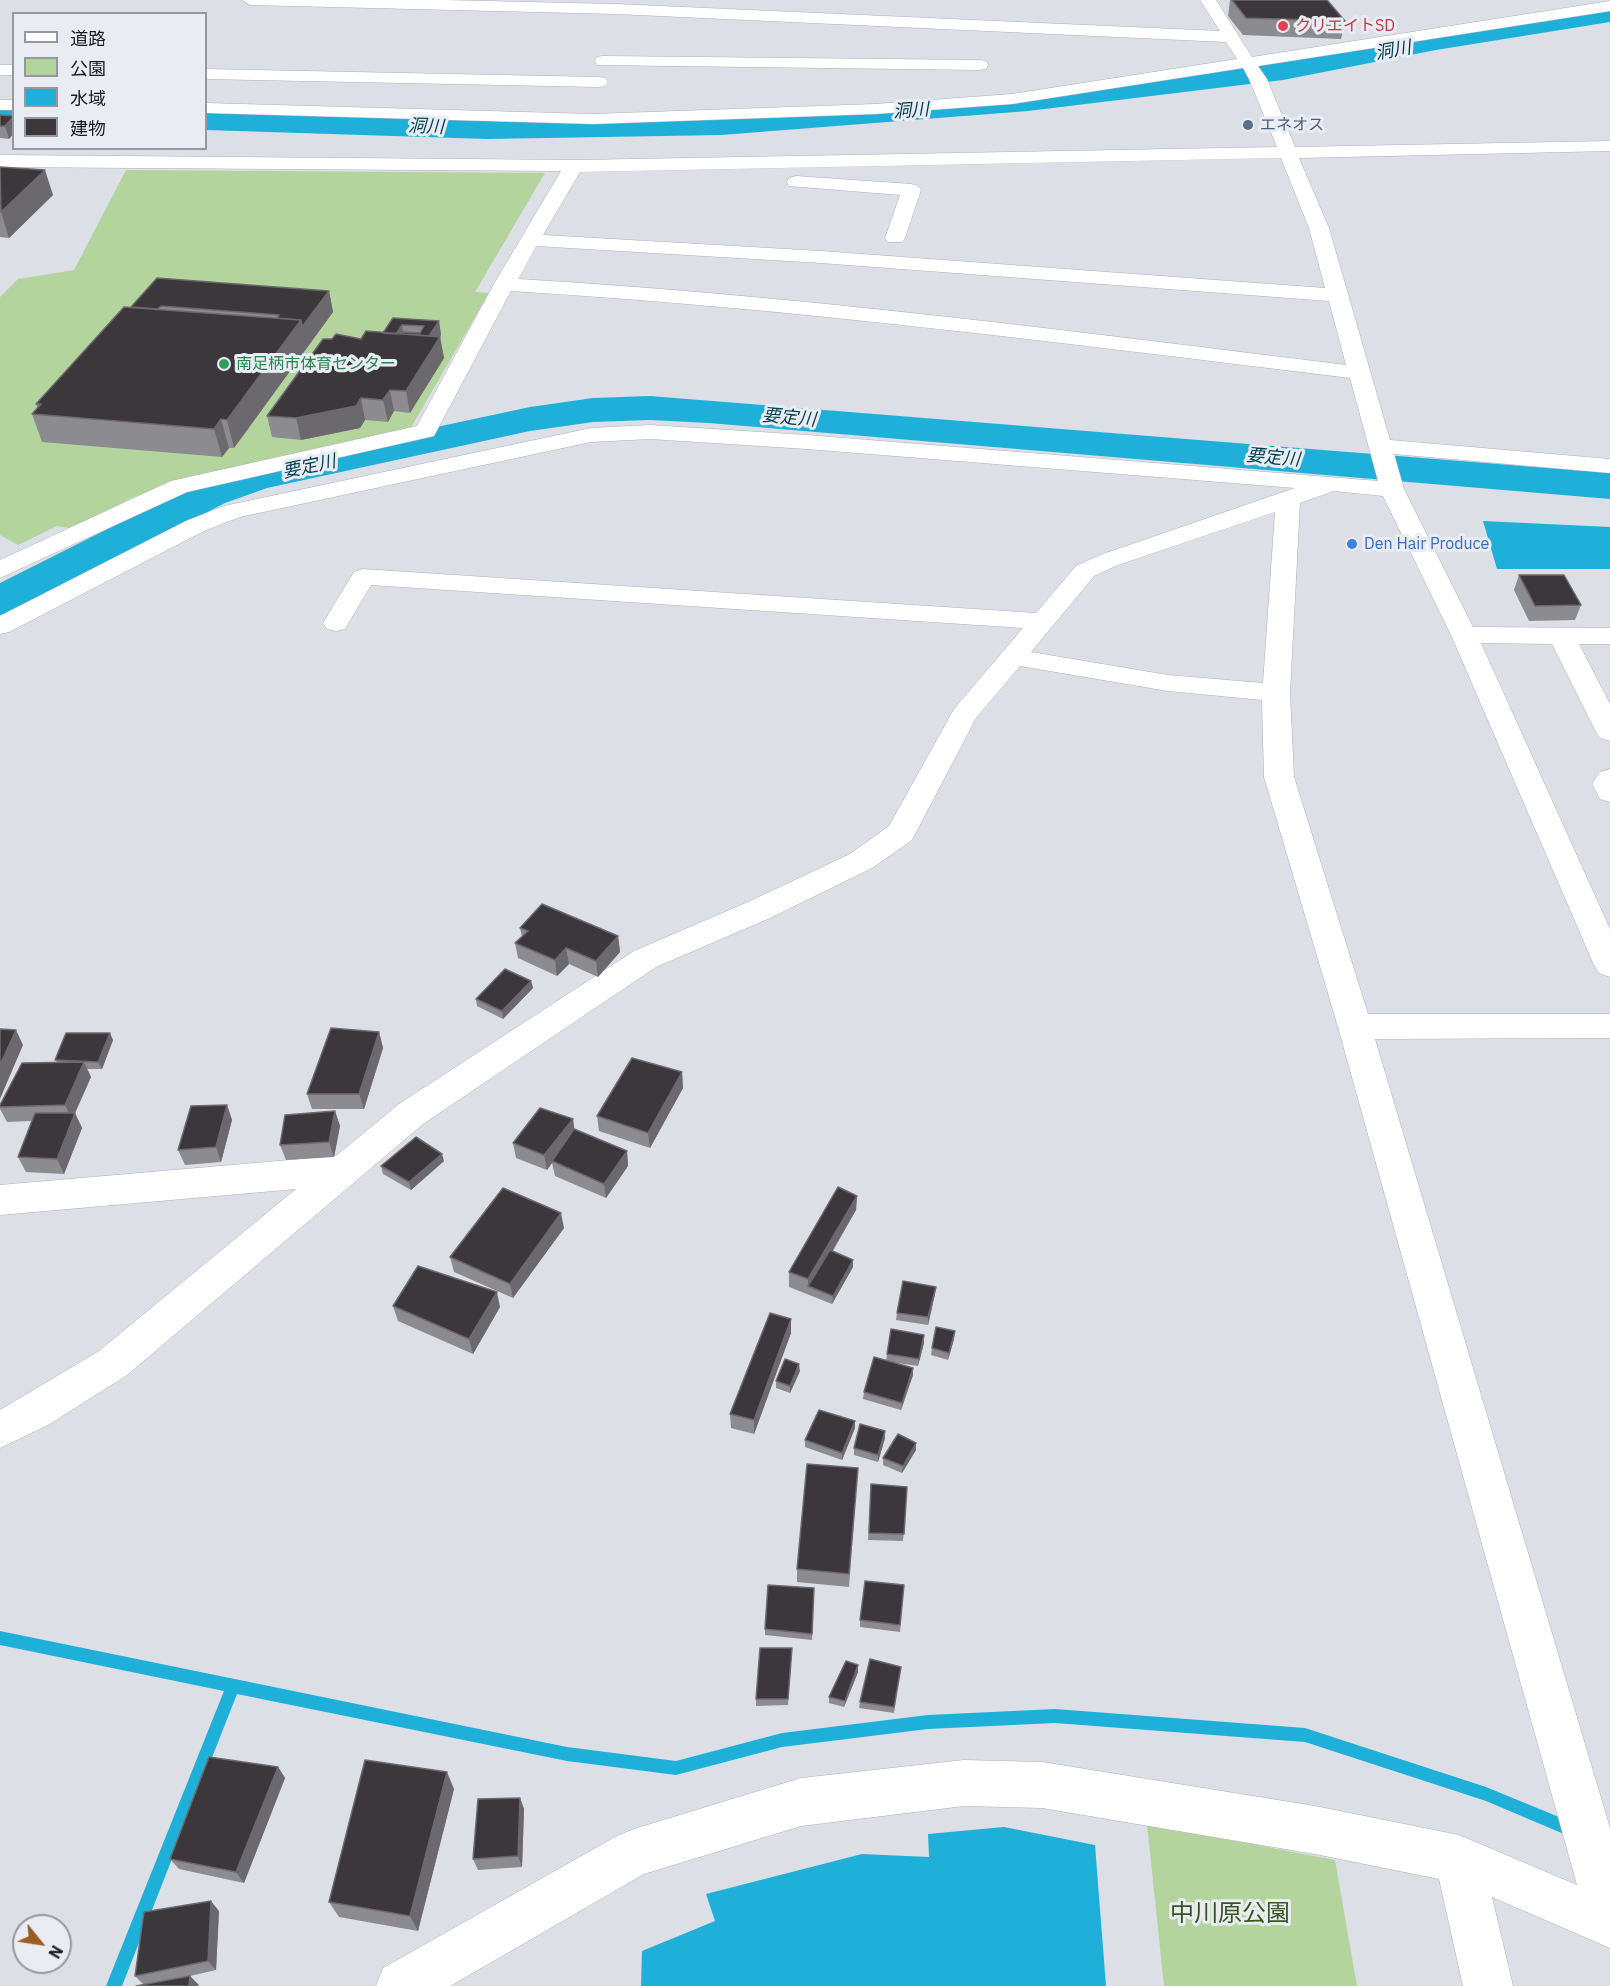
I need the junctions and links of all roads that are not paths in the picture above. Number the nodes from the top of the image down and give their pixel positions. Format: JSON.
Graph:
{"nodes":[{"id":1,"x":250,"y":0,"type":"edge"},
{"id":2,"x":1208,"y":0,"type":"edge"},
{"id":3,"x":618,"y":5,"type":"edge"},
{"id":4,"x":1610,"y":6,"type":"edge"},
{"id":5,"x":1233,"y":37,"type":"junction"},
{"id":6,"x":603,"y":61,"type":"junction"},
{"id":7,"x":980,"y":65,"type":"dead end"},
{"id":8,"x":1254,"y":71,"type":"junction"},
{"id":9,"x":207,"y":74,"type":"edge"},
{"id":10,"x":599,"y":82,"type":"junction"},
{"id":11,"x":207,"y":108,"type":"edge"},
{"id":12,"x":592,"y":129,"type":"junction"},
{"id":13,"x":1610,"y":146,"type":"edge"},
{"id":14,"x":1290,"y":153,"type":"junction"},
{"id":15,"x":0,"y":161,"type":"edge"},
{"id":16,"x":685,"y":165,"type":"junction"},
{"id":17,"x":577,"y":166,"type":"junction"},
{"id":18,"x":895,"y":238,"type":"dead end"},
{"id":19,"x":531,"y":240,"type":"junction"},
{"id":20,"x":821,"y":257,"type":"junction"},
{"id":21,"x":504,"y":284,"type":"junction"},
{"id":22,"x":1338,"y":295,"type":"junction"},
{"id":23,"x":793,"y":305,"type":"junction"},
{"id":24,"x":1360,"y":373,"type":"junction"},
{"id":25,"x":1379,"y":446,"type":"junction"},
{"id":26,"x":1610,"y":466,"type":"edge"},
{"id":27,"x":1332,"y":484,"type":"junction"},
{"id":28,"x":1392,"y":489,"type":"junction"},
{"id":29,"x":1288,"y":499,"type":"junction"},
{"id":30,"x":0,"y":570,"type":"edge"},
{"id":31,"x":1042,"y":621,"type":"junction"},
{"id":32,"x":336,"y":623,"type":"dead end"},
{"id":33,"x":0,"y":626,"type":"edge"},
{"id":34,"x":1464,"y":635,"type":"junction"},
{"id":35,"x":1562,"y":636,"type":"junction"},
{"id":36,"x":1610,"y":636,"type":"edge"},
{"id":37,"x":1013,"y":657,"type":"junction"},
{"id":38,"x":1276,"y":693,"type":"junction"},
{"id":39,"x":1610,"y":732,"type":"edge"},
{"id":40,"x":1610,"y":779,"type":"edge"},
{"id":41,"x":1610,"y":792,"type":"edge"},
{"id":42,"x":1610,"y":964,"type":"edge"},
{"id":43,"x":1610,"y":1026,"type":"edge"},
{"id":44,"x":1354,"y":1028,"type":"junction"},
{"id":45,"x":342,"y":1170,"type":"junction"},
{"id":46,"x":0,"y":1200,"type":"edge"},
{"id":47,"x":0,"y":1430,"type":"edge"},
{"id":48,"x":1459,"y":1859,"type":"junction"},
{"id":49,"x":1610,"y":1917,"type":"edge"},
{"id":50,"x":1610,"y":1923,"type":"edge"},
{"id":51,"x":401,"y":1986,"type":"edge"},
{"id":52,"x":1488,"y":1986,"type":"edge"}],
"edges":[{"from":1,"to":3,"type":"street"},
{"from":2,"to":5,"type":"street"},
{"from":3,"to":5,"type":"street"},
{"from":3,"to":6,"type":"street"},
{"from":4,"to":8,"type":"street"},
{"from":5,"to":8,"type":"street"},
{"from":6,"to":7,"type":"street"},
{"from":6,"to":10,"type":"street"},
{"from":8,"to":12,"type":"street"},
{"from":8,"to":14,"type":"street"},
{"from":9,"to":10,"type":"street"},
{"from":10,"to":12,"type":"street"},
{"from":11,"to":12,"type":"street"},
{"from":12,"to":17,"type":"street"},
{"from":13,"to":14,"type":"street"},
{"from":14,"to":16,"type":"street"},
{"from":14,"to":22,"type":"street"},
{"from":15,"to":17,"type":"street"},
{"from":16,"to":17,"type":"street"},
{"from":16,"to":18,"type":"street"},
{"from":17,"to":19,"type":"street"},
{"from":19,"to":20,"type":"street"},
{"from":19,"to":21,"type":"street"},
{"from":20,"to":22,"type":"street"},
{"from":20,"to":23,"type":"street"},
{"from":21,"to":23,"type":"street"},
{"from":21,"to":30,"type":"street"},
{"from":22,"to":24,"type":"street"},
{"from":23,"to":24,"type":"street"},
{"from":24,"to":25,"type":"street"},
{"from":25,"to":26,"type":"street"},
{"from":25,"to":28,"type":"street"},
{"from":27,"to":28,"type":"street"},
{"from":27,"to":29,"type":"street"},
{"from":27,"to":33,"type":"street"},
{"from":28,"to":34,"type":"street"},
{"from":29,"to":31,"type":"street"},
{"from":29,"to":38,"type":"street"},
{"from":31,"to":32,"type":"street"},
{"from":31,"to":37,"type":"street"},
{"from":34,"to":35,"type":"street"},
{"from":34,"to":42,"type":"street"},
{"from":35,"to":36,"type":"street"},
{"from":35,"to":39,"type":"street"},
{"from":37,"to":38,"type":"street"},
{"from":37,"to":45,"type":"street"},
{"from":38,"to":44,"type":"street"},
{"from":40,"to":41,"type":"street"},
{"from":43,"to":44,"type":"street"},
{"from":44,"to":49,"type":"street"},
{"from":45,"to":46,"type":"street"},
{"from":45,"to":47,"type":"street"},
{"from":48,"to":50,"type":"street"},
{"from":48,"to":51,"type":"street"},
{"from":48,"to":52,"type":"street"}]}
